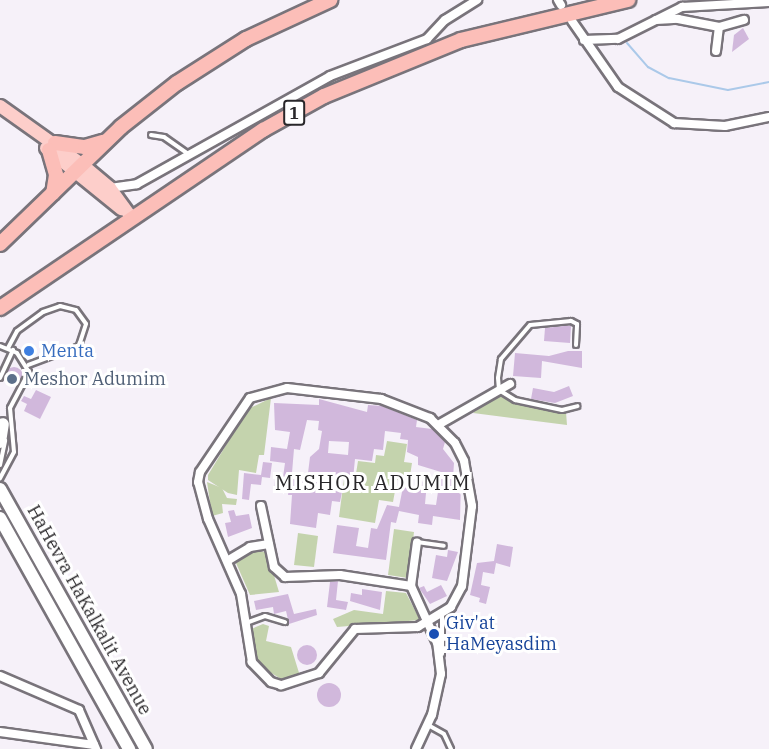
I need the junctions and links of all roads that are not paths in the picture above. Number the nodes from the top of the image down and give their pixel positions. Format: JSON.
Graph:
{"nodes":[{"id":1,"x":330,"y":0,"type":"edge"},
{"id":2,"x":477,"y":0,"type":"edge"},
{"id":3,"x":628,"y":0,"type":"edge"},
{"id":4,"x":769,"y":2,"type":"edge"},
{"id":5,"x":744,"y":20,"type":"dead end"},
{"id":6,"x":572,"y":21,"type":"dead end"},
{"id":7,"x":647,"y":21,"type":"junction"},
{"id":8,"x":719,"y":27,"type":"junction"},
{"id":9,"x":584,"y":40,"type":"junction"},
{"id":10,"x":716,"y":51,"type":"dead end"},
{"id":11,"x":0,"y":106,"type":"edge"},
{"id":12,"x":769,"y":117,"type":"edge"},
{"id":13,"x":151,"y":135,"type":"dead end"},
{"id":14,"x":108,"y":140,"type":"junction"},
{"id":15,"x":52,"y":146,"type":"junction"},
{"id":16,"x":190,"y":155,"type":"junction"},
{"id":17,"x":79,"y":168,"type":"junction"},
{"id":18,"x":110,"y":189,"type":"junction"},
{"id":19,"x":53,"y":193,"type":"junction"},
{"id":20,"x":131,"y":217,"type":"junction"},
{"id":21,"x":0,"y":244,"type":"edge"},
{"id":22,"x":0,"y":308,"type":"edge"},
{"id":23,"x":576,"y":345,"type":"dead end"},
{"id":24,"x":0,"y":346,"type":"edge"},
{"id":25,"x":11,"y":349,"type":"junction"},
{"id":26,"x":28,"y":365,"type":"junction"},
{"id":27,"x":0,"y":378,"type":"edge"},
{"id":28,"x":510,"y":384,"type":"dead end"},
{"id":29,"x":499,"y":390,"type":"junction"},
{"id":30,"x":578,"y":406,"type":"dead end"},
{"id":31,"x":1,"y":419,"type":"edge"},
{"id":32,"x":438,"y":425,"type":"junction"},
{"id":33,"x":0,"y":442,"type":"edge"},
{"id":34,"x":0,"y":465,"type":"edge"},
{"id":35,"x":0,"y":478,"type":"edge"},
{"id":36,"x":0,"y":489,"type":"edge"},
{"id":37,"x":261,"y":506,"type":"dead end"},
{"id":38,"x":0,"y":518,"type":"edge"},
{"id":39,"x":417,"y":542,"type":"joint"},
{"id":40,"x":269,"y":544,"type":"junction"},
{"id":41,"x":444,"y":546,"type":"dead end"},
{"id":42,"x":227,"y":561,"type":"junction"},
{"id":43,"x":411,"y":586,"type":"junction"},
{"id":44,"x":442,"y":614,"type":"junction"},
{"id":45,"x":285,"y":622,"type":"dead end"},
{"id":46,"x":427,"y":623,"type":"junction"},
{"id":47,"x":244,"y":624,"type":"junction"},
{"id":48,"x":441,"y":660,"type":"junction"},
{"id":49,"x":0,"y":676,"type":"edge"},
{"id":50,"x":428,"y":725,"type":"junction"},
{"id":51,"x":0,"y":732,"type":"edge"},
{"id":52,"x":93,"y":748,"type":"edge"},
{"id":53,"x":129,"y":749,"type":"edge"},
{"id":54,"x":146,"y":749,"type":"edge"},
{"id":55,"x":416,"y":749,"type":"edge"},
{"id":56,"x":451,"y":749,"type":"edge"}],
"edges":[{"from":1,"to":14,"type":"highway"},
{"from":2,"to":16,"type":"street"},
{"from":3,"to":20,"type":"highway","number":"1"},
{"from":4,"to":7,"type":"street"},
{"from":5,"to":8,"type":"street"},
{"from":6,"to":9,"type":"street"},
{"from":7,"to":8,"type":"street"},
{"from":7,"to":9,"type":"street"},
{"from":8,"to":10,"type":"street"},
{"from":9,"to":12,"type":"street"},
{"from":11,"to":15,"type":"main road"},
{"from":13,"to":16,"type":"lane"},
{"from":14,"to":15,"type":"highway"},
{"from":14,"to":17,"type":"highway"},
{"from":15,"to":17,"type":"main road"},
{"from":15,"to":19,"type":"highway"},
{"from":16,"to":18,"type":"street"},
{"from":17,"to":18,"type":"main road"},
{"from":17,"to":19,"type":"highway"},
{"from":17,"to":20,"type":"main road"},
{"from":18,"to":20,"type":"main road"},
{"from":19,"to":21,"type":"highway"},
{"from":20,"to":22,"type":"highway","number":"1"},
{"from":23,"to":29,"type":"lane"},
{"from":24,"to":25,"type":"lane"},
{"from":25,"to":26,"type":"lane"},
{"from":25,"to":26,"type":"lane"},
{"from":25,"to":27,"type":"lane"},
{"from":26,"to":35,"type":"lane"},
{"from":28,"to":29,"type":"street"},
{"from":29,"to":30,"type":"lane"},
{"from":29,"to":32,"type":"street"},
{"from":31,"to":33,"type":"main road"},
{"from":31,"to":34,"type":"lane"},
{"from":32,"to":42,"type":"street"},
{"from":32,"to":44,"type":"street"},
{"from":36,"to":54,"type":"main road","name":"HaHevra HaKalkalit Avenue"},
{"from":37,"to":40,"type":"street"},
{"from":38,"to":53,"type":"main road","name":"HaHevra HaKalkalit Avenue"},
{"from":39,"to":41,"type":"lane"},
{"from":39,"to":43,"type":"street"},
{"from":40,"to":42,"type":"street"},
{"from":40,"to":43,"type":"street"},
{"from":42,"to":47,"type":"street"},
{"from":43,"to":46,"type":"street"},
{"from":44,"to":46,"type":"street"},
{"from":44,"to":48,"type":"lane"},
{"from":45,"to":47,"type":"lane"},
{"from":46,"to":47,"type":"street"},
{"from":46,"to":48,"type":"street"},
{"from":48,"to":50,"type":"street"},
{"from":49,"to":52,"type":"street"},
{"from":50,"to":55,"type":"street"},
{"from":50,"to":56,"type":"lane"},
{"from":51,"to":52,"type":"street"}]}
